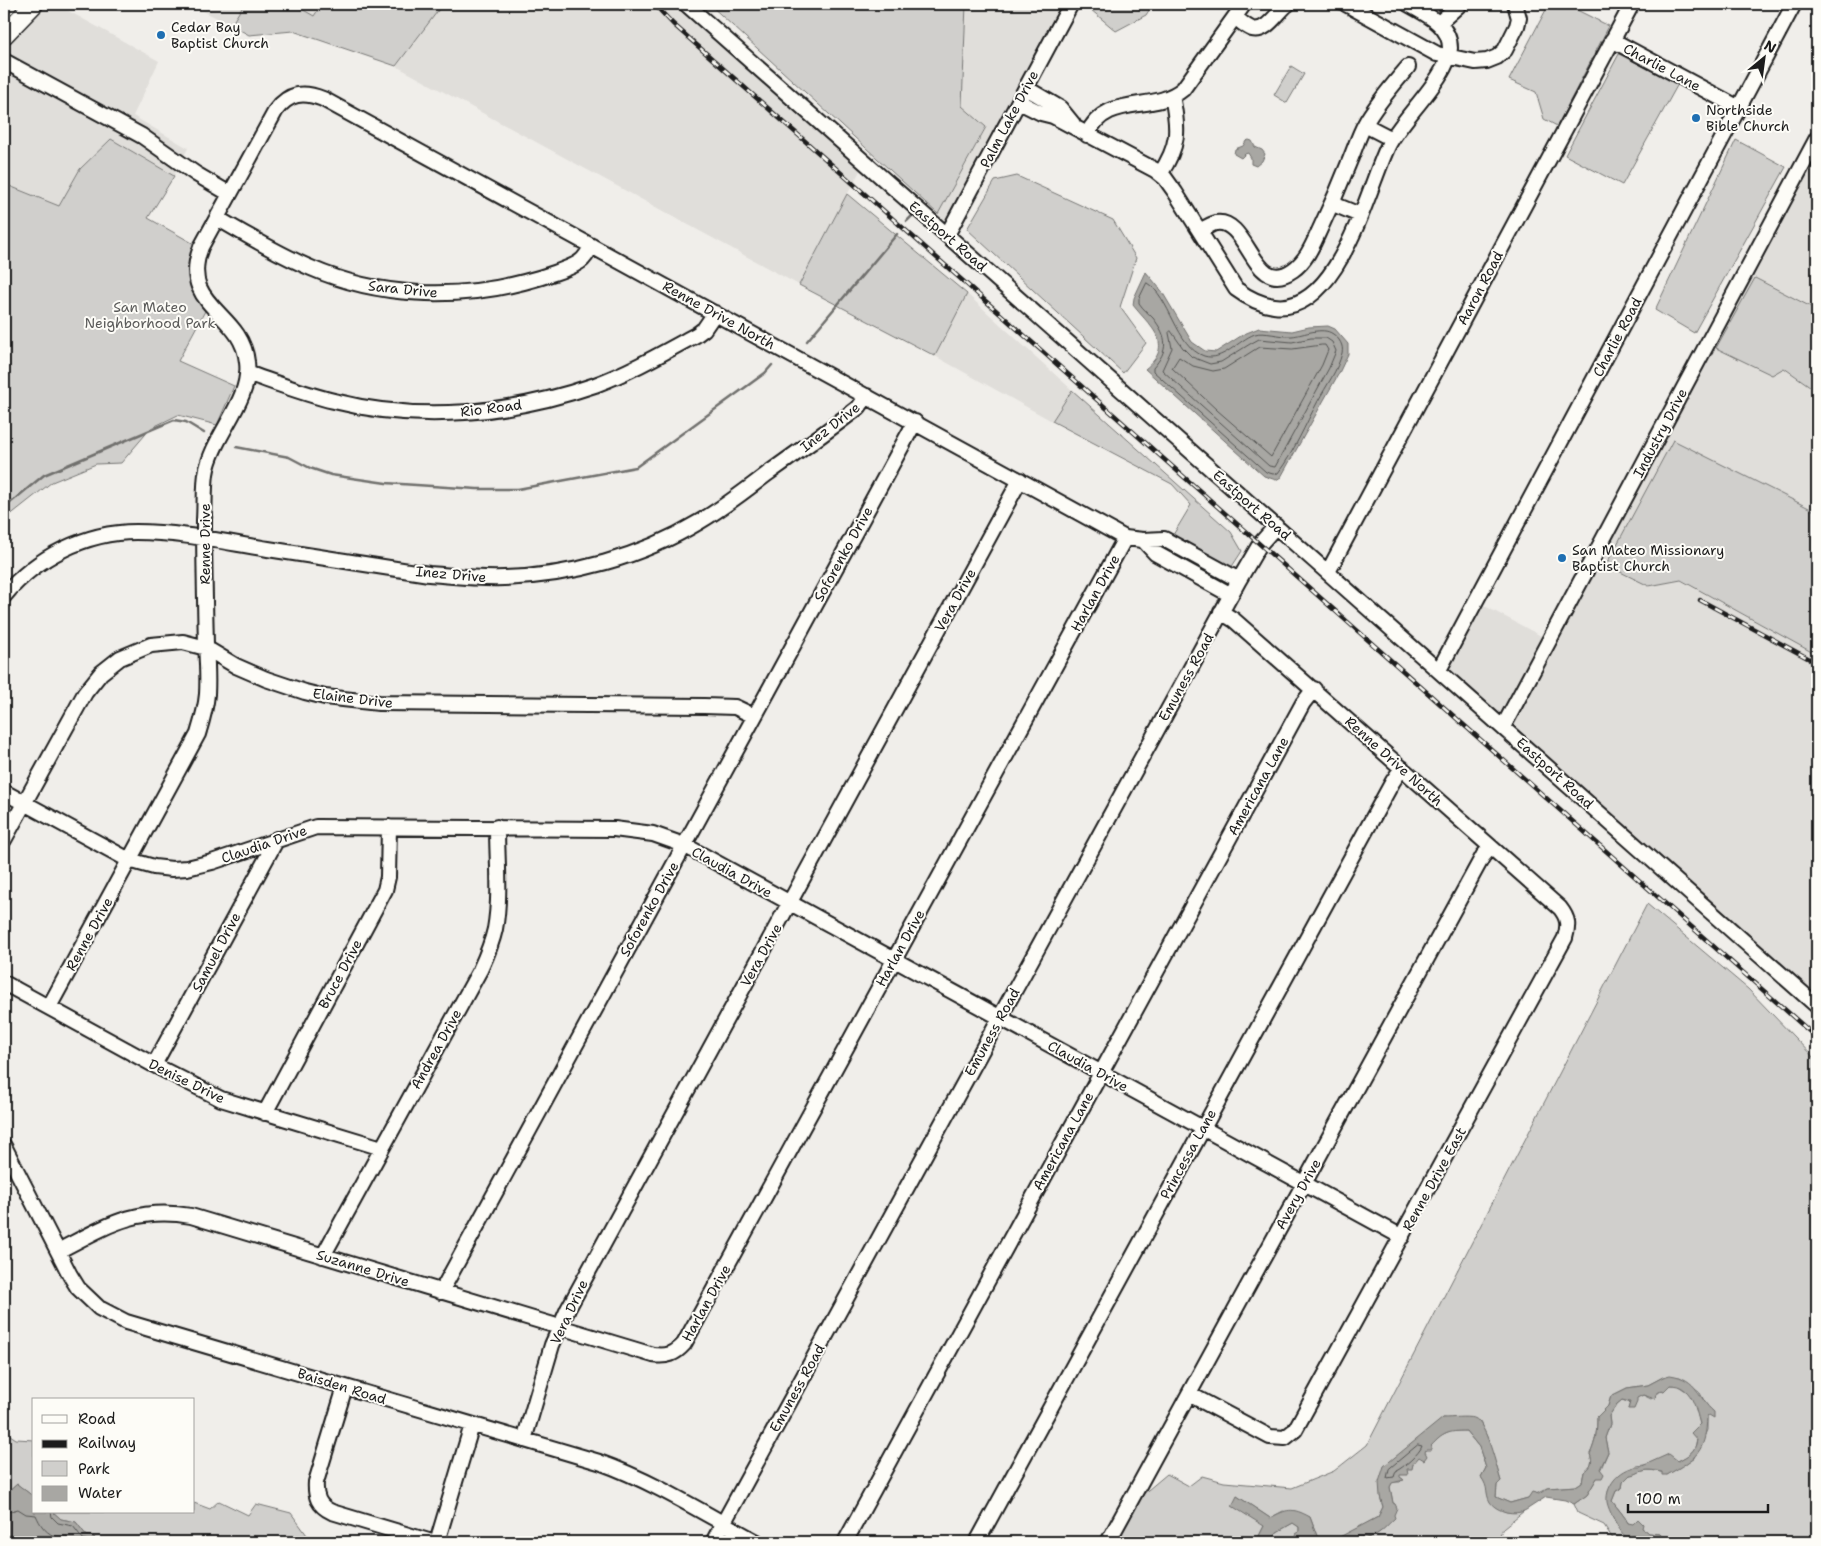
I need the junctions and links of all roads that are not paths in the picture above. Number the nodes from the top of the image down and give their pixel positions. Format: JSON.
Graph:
{"nodes":[{"id":1,"x":8,"y":4,"type":"edge"},
{"id":2,"x":34,"y":4,"type":"edge"},
{"id":3,"x":686,"y":4,"type":"edge"},
{"id":4,"x":1071,"y":4,"type":"edge"},
{"id":5,"x":1244,"y":4,"type":"edge"},
{"id":6,"x":1288,"y":4,"type":"edge"},
{"id":7,"x":1346,"y":4,"type":"edge"},
{"id":8,"x":1408,"y":4,"type":"edge"},
{"id":9,"x":1460,"y":4,"type":"edge"},
{"id":10,"x":1515,"y":4,"type":"edge"},
{"id":11,"x":1632,"y":4,"type":"edge"},
{"id":12,"x":1794,"y":4,"type":"edge"},
{"id":13,"x":4,"y":8,"type":"edge"},
{"id":14,"x":1234,"y":17,"type":"junction"},
{"id":15,"x":1439,"y":24,"type":"junction"},
{"id":16,"x":4,"y":34,"type":"edge"},
{"id":17,"x":1612,"y":40,"type":"junction"},
{"id":18,"x":1449,"y":57,"type":"junction"},
{"id":19,"x":4,"y":61,"type":"edge"},
{"id":20,"x":1408,"y":67,"type":"dead end"},
{"id":21,"x":1026,"y":88,"type":"junction"},
{"id":22,"x":294,"y":95,"type":"joint"},
{"id":23,"x":1172,"y":96,"type":"junction"},
{"id":24,"x":1019,"y":102,"type":"junction"},
{"id":25,"x":1738,"y":108,"type":"junction"},
{"id":26,"x":1365,"y":125,"type":"junction"},
{"id":27,"x":1082,"y":132,"type":"junction"},
{"id":28,"x":1817,"y":138,"type":"edge"},
{"id":29,"x":1392,"y":139,"type":"junction"},
{"id":30,"x":1160,"y":174,"type":"junction"},
{"id":31,"x":230,"y":194,"type":"junction"},
{"id":32,"x":1333,"y":204,"type":"junction"},
{"id":33,"x":1360,"y":215,"type":"junction"},
{"id":34,"x":217,"y":218,"type":"junction"},
{"id":35,"x":1200,"y":231,"type":"junction"},
{"id":36,"x":947,"y":235,"type":"junction"},
{"id":37,"x":592,"y":246,"type":"junction"},
{"id":38,"x":716,"y":313,"type":"junction"},
{"id":39,"x":247,"y":373,"type":"junction"},
{"id":40,"x":867,"y":396,"type":"junction"},
{"id":41,"x":915,"y":422,"type":"junction"},
{"id":42,"x":1020,"y":480,"type":"junction"},
{"id":43,"x":1276,"y":526,"type":"junction"},
{"id":44,"x":1125,"y":538,"type":"junction"},
{"id":45,"x":204,"y":539,"type":"junction"},
{"id":46,"x":1143,"y":540,"type":"junction"},
{"id":47,"x":1328,"y":572,"type":"junction"},
{"id":48,"x":1238,"y":580,"type":"junction"},
{"id":49,"x":1231,"y":595,"type":"junction"},
{"id":50,"x":4,"y":596,"type":"edge"},
{"id":51,"x":1221,"y":612,"type":"junction"},
{"id":52,"x":206,"y":648,"type":"junction"},
{"id":53,"x":1439,"y":670,"type":"junction"},
{"id":54,"x":1314,"y":689,"type":"junction"},
{"id":55,"x":754,"y":716,"type":"junction"},
{"id":56,"x":1503,"y":727,"type":"junction"},
{"id":57,"x":1402,"y":768,"type":"junction"},
{"id":58,"x":4,"y":792,"type":"edge"},
{"id":59,"x":24,"y":803,"type":"junction"},
{"id":60,"x":389,"y":826,"type":"junction"},
{"id":61,"x":497,"y":827,"type":"junction"},
{"id":62,"x":277,"y":839,"type":"junction"},
{"id":63,"x":4,"y":840,"type":"edge"},
{"id":64,"x":684,"y":845,"type":"junction"},
{"id":65,"x":1491,"y":846,"type":"junction"},
{"id":66,"x":129,"y":860,"type":"junction"},
{"id":67,"x":790,"y":903,"type":"junction"},
{"id":68,"x":1565,"y":914,"type":"joint"},
{"id":69,"x":894,"y":960,"type":"junction"},
{"id":70,"x":4,"y":983,"type":"edge"},
{"id":71,"x":1817,"y":1006,"type":"edge"},
{"id":72,"x":49,"y":1007,"type":"junction"},
{"id":73,"x":1000,"y":1017,"type":"junction"},
{"id":74,"x":154,"y":1065,"type":"junction"},
{"id":75,"x":1101,"y":1073,"type":"junction"},
{"id":76,"x":265,"y":1113,"type":"junction"},
{"id":77,"x":1202,"y":1128,"type":"junction"},
{"id":78,"x":4,"y":1146,"type":"edge"},
{"id":79,"x":382,"y":1148,"type":"junction"},
{"id":80,"x":1304,"y":1184,"type":"junction"},
{"id":81,"x":1402,"y":1237,"type":"junction"},
{"id":82,"x":58,"y":1251,"type":"junction"},
{"id":83,"x":323,"y":1256,"type":"junction"},
{"id":84,"x":441,"y":1292,"type":"junction"},
{"id":85,"x":559,"y":1326,"type":"junction"},
{"id":86,"x":671,"y":1355,"type":"joint"},
{"id":87,"x":345,"y":1387,"type":"junction"},
{"id":88,"x":1189,"y":1394,"type":"junction"},
{"id":89,"x":472,"y":1425,"type":"junction"},
{"id":90,"x":524,"y":1440,"type":"junction"},
{"id":91,"x":723,"y":1524,"type":"junction"},
{"id":92,"x":432,"y":1542,"type":"edge"},
{"id":93,"x":437,"y":1542,"type":"edge"},
{"id":94,"x":713,"y":1542,"type":"edge"},
{"id":95,"x":757,"y":1542,"type":"edge"},
{"id":96,"x":845,"y":1542,"type":"edge"},
{"id":97,"x":977,"y":1542,"type":"edge"},
{"id":98,"x":1108,"y":1542,"type":"edge"}],
"edges":[{"from":1,"to":13,"type":"main road"},
{"from":2,"to":16,"type":"main road"},
{"from":3,"to":36,"type":"street","name":"Eastport Road"},
{"from":4,"to":21,"type":"street","name":"Palm Lake Drive"},
{"from":5,"to":14,"type":"street"},
{"from":6,"to":14,"type":"street"},
{"from":7,"to":18,"type":"street"},
{"from":8,"to":15,"type":"street"},
{"from":9,"to":15,"type":"street"},
{"from":10,"to":18,"type":"street"},
{"from":11,"to":17,"type":"street","name":"Aaron Road"},
{"from":12,"to":25,"type":"street","name":"Charlie Road"},
{"from":14,"to":23,"type":"street"},
{"from":15,"to":18,"type":"street"},
{"from":17,"to":25,"type":"street","name":"Charlie Lane"},
{"from":17,"to":47,"type":"street","name":"Aaron Road"},
{"from":18,"to":29,"type":"street"},
{"from":19,"to":31,"type":"street"},
{"from":20,"to":26,"type":"street"},
{"from":21,"to":24,"type":"street","name":"Palm Lake Drive"},
{"from":21,"to":27,"type":"street"},
{"from":22,"to":31,"type":"street","name":"Renne Drive"},
{"from":22,"to":37,"type":"street","name":"Renne Drive North"},
{"from":23,"to":27,"type":"street"},
{"from":23,"to":30,"type":"street"},
{"from":24,"to":27,"type":"street"},
{"from":24,"to":36,"type":"street","name":"Palm Lake Drive"},
{"from":25,"to":53,"type":"street","name":"Charlie Road"},
{"from":26,"to":29,"type":"street"},
{"from":26,"to":32,"type":"street"},
{"from":27,"to":30,"type":"street"},
{"from":28,"to":56,"type":"street","name":"Industry Drive"},
{"from":29,"to":33,"type":"street"},
{"from":30,"to":35,"type":"street"},
{"from":31,"to":34,"type":"street","name":"Renne Drive"},
{"from":32,"to":33,"type":"street"},
{"from":32,"to":35,"type":"street"},
{"from":33,"to":35,"type":"street"},
{"from":34,"to":37,"type":"street","name":"Sara Drive"},
{"from":34,"to":39,"type":"street","name":"Renne Drive"},
{"from":36,"to":43,"type":"street","name":"Eastport Road"},
{"from":37,"to":38,"type":"street","name":"Renne Drive North"},
{"from":38,"to":39,"type":"street","name":"Rio Road"},
{"from":38,"to":40,"type":"street","name":"Renne Drive North"},
{"from":39,"to":45,"type":"street","name":"Renne Drive"},
{"from":40,"to":41,"type":"street","name":"Renne Drive North"},
{"from":40,"to":45,"type":"street","name":"Inez Drive"},
{"from":41,"to":42,"type":"street","name":"Renne Drive North"},
{"from":41,"to":55,"type":"street","name":"Soforenko Drive"},
{"from":42,"to":44,"type":"street","name":"Renne Drive North"},
{"from":42,"to":67,"type":"street","name":"Vera Drive"},
{"from":43,"to":47,"type":"street","name":"Eastport Road"},
{"from":43,"to":48,"type":"street","name":"Emuness Road"},
{"from":44,"to":46,"type":"street","name":"Renne Drive North"},
{"from":44,"to":69,"type":"street","name":"Harlan Drive"},
{"from":45,"to":50,"type":"street","name":"Inez Drive"},
{"from":45,"to":52,"type":"street","name":"Renne Drive"},
{"from":46,"to":48,"type":"street","name":"Renne Drive North"},
{"from":46,"to":49,"type":"street"},
{"from":47,"to":53,"type":"street","name":"Eastport Road"},
{"from":48,"to":49,"type":"street","name":"Emuness Road"},
{"from":49,"to":51,"type":"street","name":"Emuness Road"},
{"from":51,"to":54,"type":"street","name":"Renne Drive North"},
{"from":51,"to":73,"type":"street","name":"Emuness Road"},
{"from":52,"to":55,"type":"street","name":"Elaine Drive"},
{"from":52,"to":59,"type":"street","name":"Elaine Drive"},
{"from":52,"to":66,"type":"street","name":"Renne Drive"},
{"from":53,"to":56,"type":"street","name":"Eastport Road"},
{"from":54,"to":57,"type":"street","name":"Renne Drive North"},
{"from":54,"to":75,"type":"street","name":"Americana Lane"},
{"from":55,"to":64,"type":"street","name":"Soforenko Drive"},
{"from":56,"to":71,"type":"street","name":"Eastport Road"},
{"from":57,"to":65,"type":"street","name":"Renne Drive North"},
{"from":57,"to":77,"type":"street","name":"Princessa Lane"},
{"from":58,"to":59,"type":"street","name":"Claudia Drive"},
{"from":59,"to":63,"type":"street","name":"Elaine Drive"},
{"from":59,"to":66,"type":"street","name":"Claudia Drive"},
{"from":60,"to":61,"type":"street","name":"Claudia Drive"},
{"from":60,"to":62,"type":"street","name":"Claudia Drive"},
{"from":60,"to":76,"type":"street","name":"Bruce Drive"},
{"from":61,"to":64,"type":"street","name":"Claudia Drive"},
{"from":61,"to":79,"type":"street","name":"Andrea Drive"},
{"from":62,"to":66,"type":"street","name":"Claudia Drive"},
{"from":62,"to":74,"type":"street","name":"Samuel Drive"},
{"from":64,"to":67,"type":"street","name":"Claudia Drive"},
{"from":64,"to":84,"type":"street","name":"Soforenko Drive"},
{"from":65,"to":68,"type":"street","name":"Renne Drive North"},
{"from":65,"to":80,"type":"street","name":"Avery Drive"},
{"from":66,"to":72,"type":"street","name":"Renne Drive"},
{"from":67,"to":69,"type":"street","name":"Claudia Drive"},
{"from":67,"to":85,"type":"street","name":"Vera Drive"},
{"from":68,"to":81,"type":"street","name":"Renne Drive East"},
{"from":69,"to":73,"type":"street","name":"Claudia Drive"},
{"from":69,"to":86,"type":"street","name":"Harlan Drive"},
{"from":70,"to":72,"type":"street","name":"Denise Drive"},
{"from":72,"to":74,"type":"street","name":"Denise Drive"},
{"from":73,"to":75,"type":"street","name":"Claudia Drive"},
{"from":73,"to":91,"type":"street","name":"Emuness Road"},
{"from":74,"to":76,"type":"street","name":"Denise Drive"},
{"from":75,"to":77,"type":"street","name":"Claudia Drive"},
{"from":75,"to":96,"type":"street","name":"Americana Lane"},
{"from":76,"to":79,"type":"street","name":"Denise Drive"},
{"from":77,"to":80,"type":"street","name":"Claudia Drive"},
{"from":77,"to":97,"type":"street","name":"Princessa Lane"},
{"from":78,"to":82,"type":"street","name":"Baisden Road"},
{"from":79,"to":83,"type":"street","name":"Andrea Drive"},
{"from":80,"to":81,"type":"street","name":"Claudia Drive"},
{"from":80,"to":88,"type":"street","name":"Avery Drive"},
{"from":81,"to":88,"type":"street","name":"Renne Drive East"},
{"from":82,"to":83,"type":"street","name":"Suzanne Drive"},
{"from":82,"to":87,"type":"street","name":"Baisden Road"},
{"from":83,"to":84,"type":"street","name":"Suzanne Drive"},
{"from":84,"to":85,"type":"street","name":"Suzanne Drive"},
{"from":85,"to":86,"type":"street","name":"Suzanne Drive"},
{"from":85,"to":90,"type":"street","name":"Vera Drive"},
{"from":87,"to":89,"type":"street","name":"Baisden Road"},
{"from":87,"to":92,"type":"street"},
{"from":88,"to":98,"type":"street","name":"Avery Drive"},
{"from":89,"to":90,"type":"street","name":"Baisden Road"},
{"from":89,"to":93,"type":"street"},
{"from":90,"to":91,"type":"street","name":"Baisden Road"},
{"from":91,"to":94,"type":"street","name":"Emuness Road"},
{"from":91,"to":95,"type":"street","name":"Baisden Road"}]}
